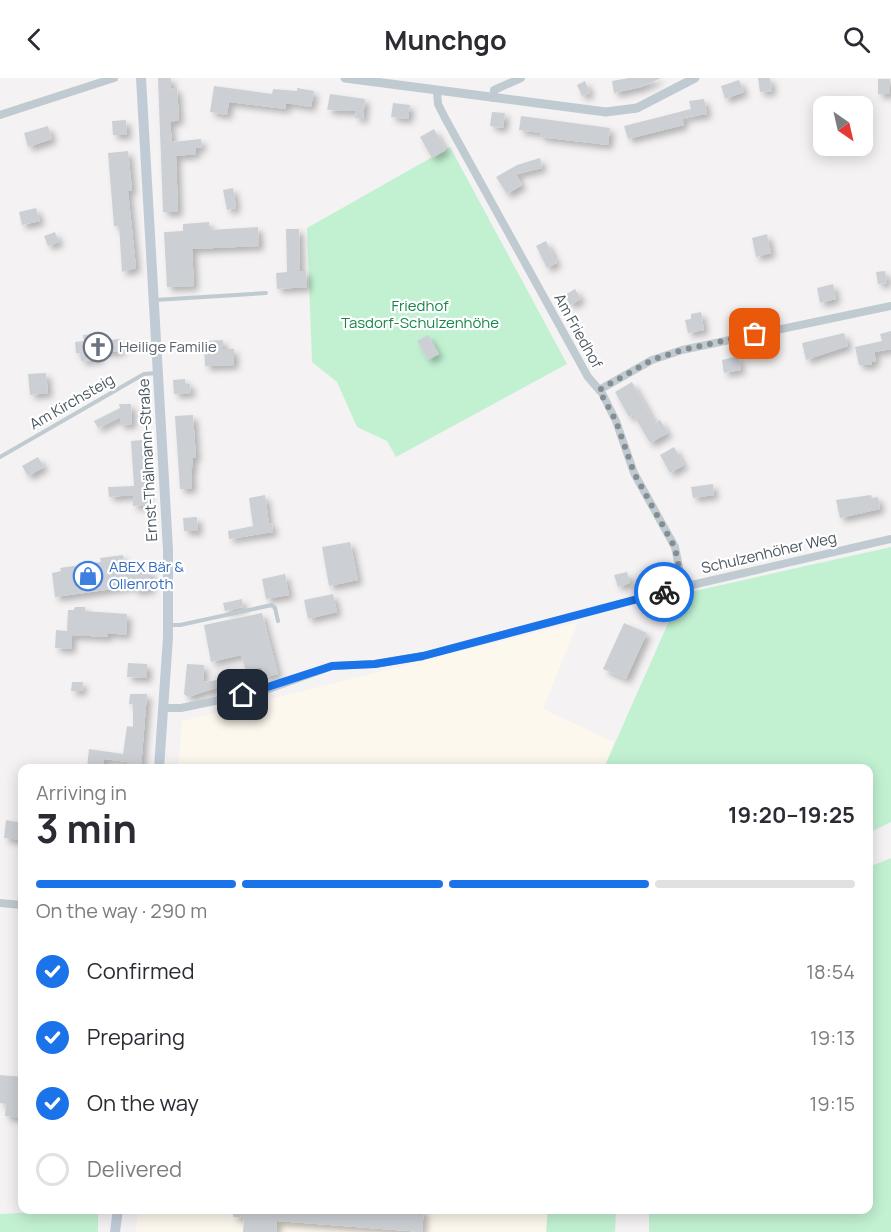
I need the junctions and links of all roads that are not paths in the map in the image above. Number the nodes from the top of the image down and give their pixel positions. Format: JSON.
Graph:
{"nodes":[{"id":1,"x":114,"y":78,"type":"edge"},
{"id":2,"x":141,"y":78,"type":"edge"},
{"id":3,"x":345,"y":78,"type":"edge"},
{"id":4,"x":521,"y":78,"type":"edge"},
{"id":5,"x":695,"y":78,"type":"edge"},
{"id":6,"x":437,"y":92,"type":"junction"},
{"id":7,"x":493,"y":98,"type":"junction"},
{"id":8,"x":0,"y":115,"type":"edge"},
{"id":9,"x":266,"y":293,"type":"dead end"},
{"id":10,"x":154,"y":300,"type":"junction"},
{"id":11,"x":891,"y":306,"type":"edge"},
{"id":12,"x":158,"y":373,"type":"junction"},
{"id":13,"x":599,"y":390,"type":"junction"},
{"id":14,"x":0,"y":457,"type":"edge"},
{"id":15,"x":891,"y":538,"type":"edge"},
{"id":16,"x":683,"y":587,"type":"junction"},
{"id":17,"x":278,"y":621,"type":"dead end"},
{"id":18,"x":168,"y":625,"type":"junction"},
{"id":19,"x":164,"y":708,"type":"junction"},
{"id":20,"x":159,"y":764,"type":"edge"},
{"id":21,"x":0,"y":903,"type":"edge"},
{"id":22,"x":18,"y":905,"type":"edge"},
{"id":23,"x":118,"y":1214,"type":"edge"},
{"id":24,"x":116,"y":1232,"type":"edge"}],
"edges":[{"from":1,"to":8,"type":"street"},
{"from":2,"to":10,"type":"main road","name":"Ernst-Thälmann-Straße"},
{"from":3,"to":6,"type":"street"},
{"from":4,"to":7,"type":"street"},
{"from":5,"to":7,"type":"street"},
{"from":6,"to":7,"type":"street"},
{"from":6,"to":13,"type":"street","name":"Am Friedhof"},
{"from":9,"to":10,"type":"lane"},
{"from":10,"to":12,"type":"main road","name":"Ernst-Thälmann-Straße"},
{"from":11,"to":13,"type":"street"},
{"from":12,"to":14,"type":"lane","name":"Am Kirchsteig"},
{"from":12,"to":18,"type":"main road","name":"Ernst-Thälmann-Straße"},
{"from":13,"to":16,"type":"street","name":"Am Friedhof"},
{"from":15,"to":16,"type":"street","name":"Schulzenhöher Weg"},
{"from":16,"to":19,"type":"street","name":"Schulzenhöher Weg"},
{"from":17,"to":18,"type":"lane"},
{"from":18,"to":19,"type":"main road","name":"Ernst-Thälmann-Straße"},
{"from":19,"to":20,"type":"main road","name":"Ernst-Thälmann-Straße"},
{"from":21,"to":22,"type":"street"},
{"from":23,"to":24,"type":"main road"}]}
